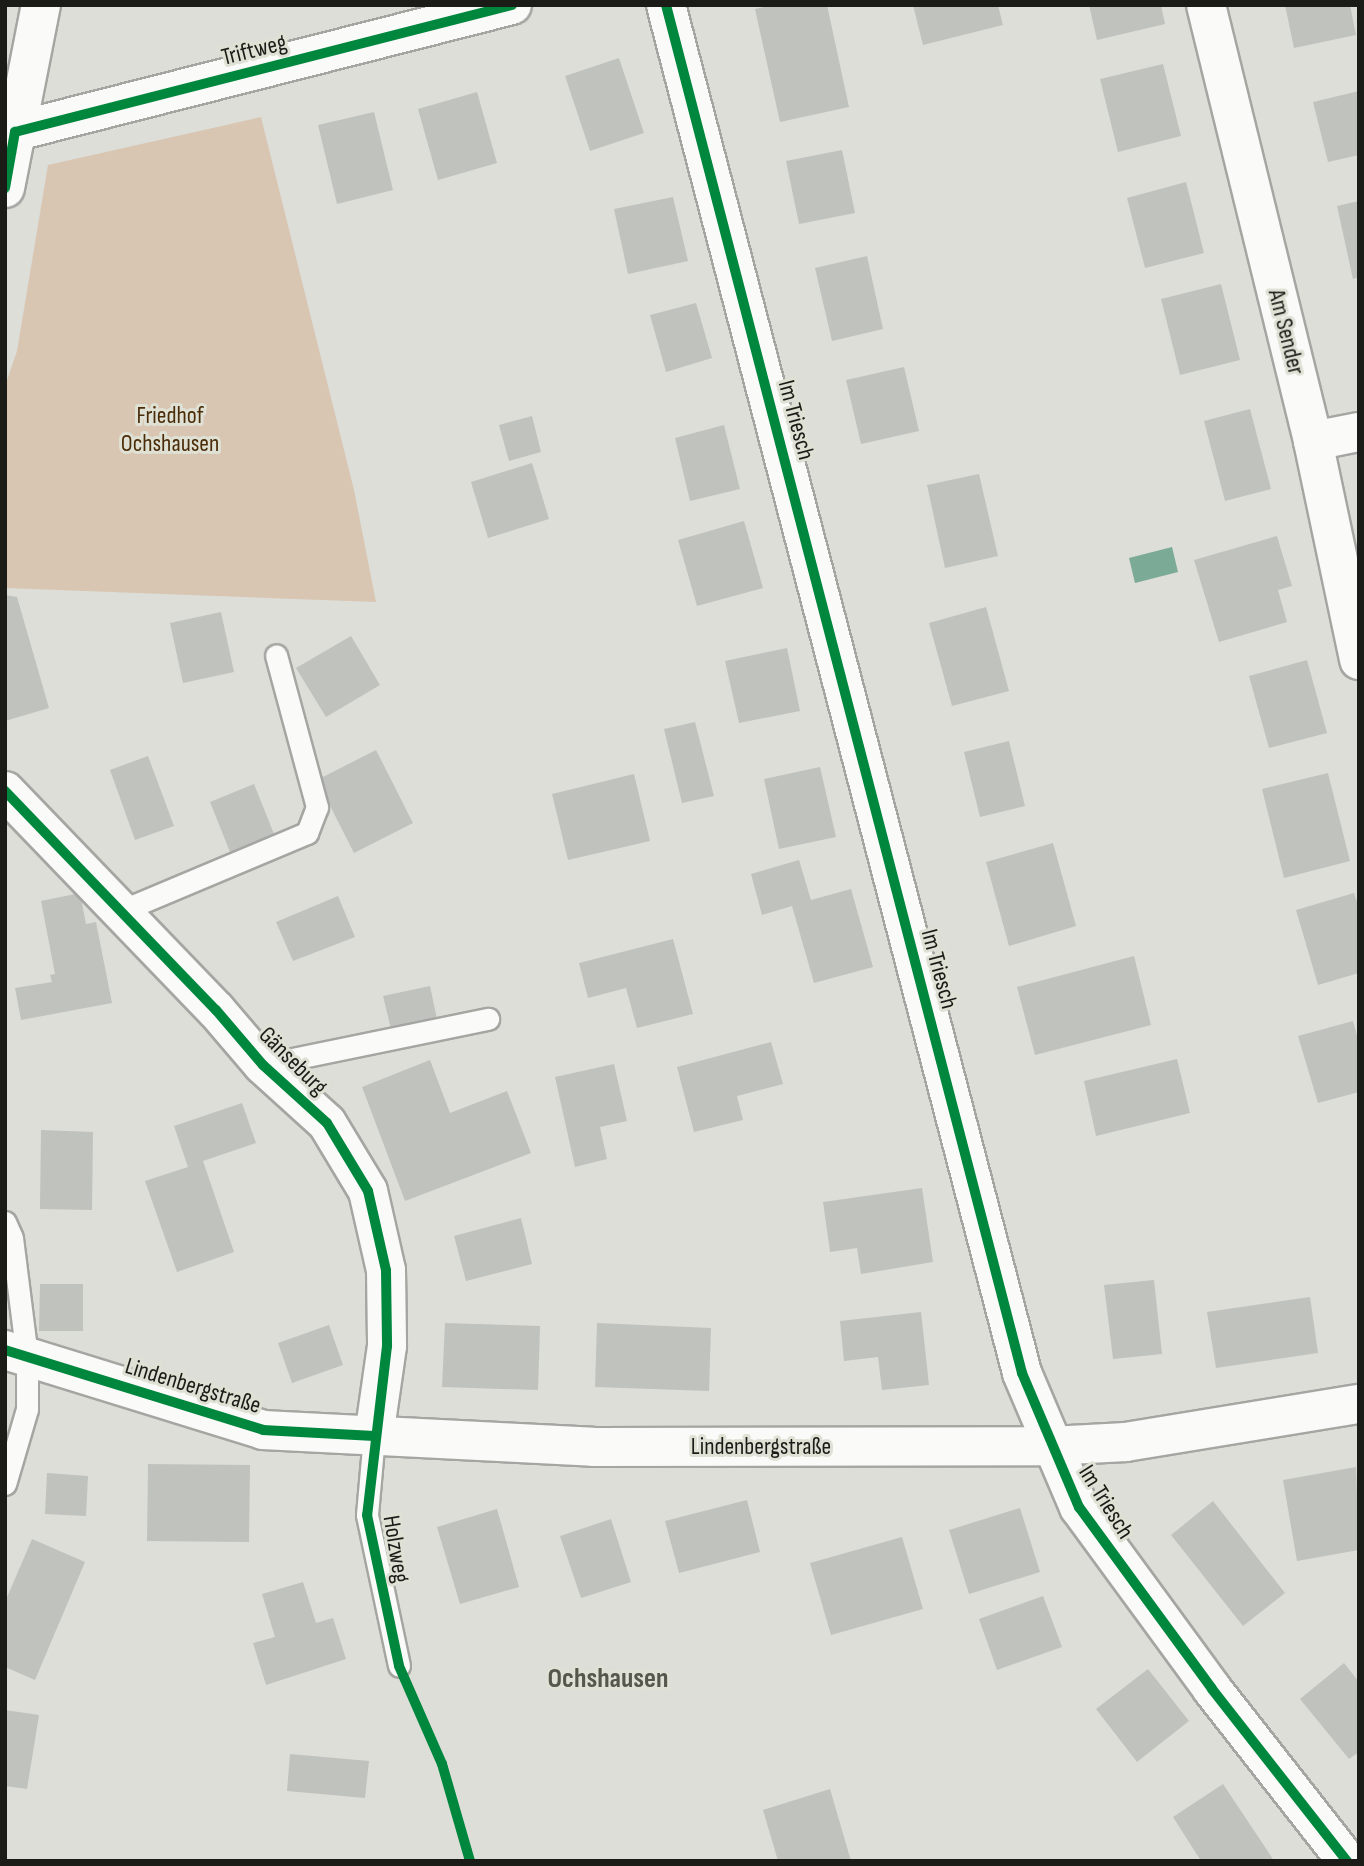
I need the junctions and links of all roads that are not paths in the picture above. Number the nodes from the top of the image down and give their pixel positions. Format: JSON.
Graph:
{"nodes":[{"id":1,"x":41,"y":5,"type":"edge"},
{"id":2,"x":512,"y":5,"type":"edge"},
{"id":3,"x":666,"y":5,"type":"edge"},
{"id":4,"x":1206,"y":5,"type":"edge"},
{"id":5,"x":10,"y":133,"type":"edge"},
{"id":6,"x":5,"y":188,"type":"edge"},
{"id":7,"x":1359,"y":432,"type":"edge"},
{"id":8,"x":1313,"y":441,"type":"junction"},
{"id":9,"x":276,"y":655,"type":"dead end"},
{"id":10,"x":1359,"y":660,"type":"edge"},
{"id":11,"x":5,"y":791,"type":"edge"},
{"id":12,"x":121,"y":911,"type":"junction"},
{"id":13,"x":488,"y":1019,"type":"dead end"},
{"id":14,"x":263,"y":1065,"type":"junction"},
{"id":15,"x":5,"y":1222,"type":"edge"},
{"id":16,"x":16,"y":1353,"type":"edge"},
{"id":17,"x":1359,"y":1404,"type":"edge"},
{"id":18,"x":374,"y":1436,"type":"junction"},
{"id":19,"x":1050,"y":1446,"type":"junction"},
{"id":20,"x":5,"y":1484,"type":"edge"},
{"id":21,"x":398,"y":1666,"type":"dead end"},
{"id":22,"x":1347,"y":1861,"type":"edge"}],
"edges":[{"from":1,"to":5,"type":"street"},
{"from":2,"to":5,"type":"street","name":"Triftweg"},
{"from":3,"to":19,"type":"street","name":"Im Triesch"},
{"from":4,"to":8,"type":"street","name":"Am Sender"},
{"from":5,"to":6,"type":"street"},
{"from":7,"to":8,"type":"street"},
{"from":8,"to":10,"type":"street","name":"Am Sender"},
{"from":9,"to":12,"type":"lane"},
{"from":11,"to":12,"type":"street","name":"Gänseburg"},
{"from":12,"to":14,"type":"street","name":"Gänseburg"},
{"from":13,"to":14,"type":"lane"},
{"from":14,"to":18,"type":"street","name":"Gänseburg"},
{"from":15,"to":16,"type":"lane"},
{"from":16,"to":18,"type":"street","name":"Lindenbergstraße"},
{"from":16,"to":20,"type":"lane"},
{"from":17,"to":19,"type":"street","name":"Lindenbergstraße"},
{"from":18,"to":19,"type":"street","name":"Lindenbergstraße"},
{"from":18,"to":21,"type":"lane","name":"Holzweg"},
{"from":19,"to":22,"type":"street","name":"Im Triesch"}]}
